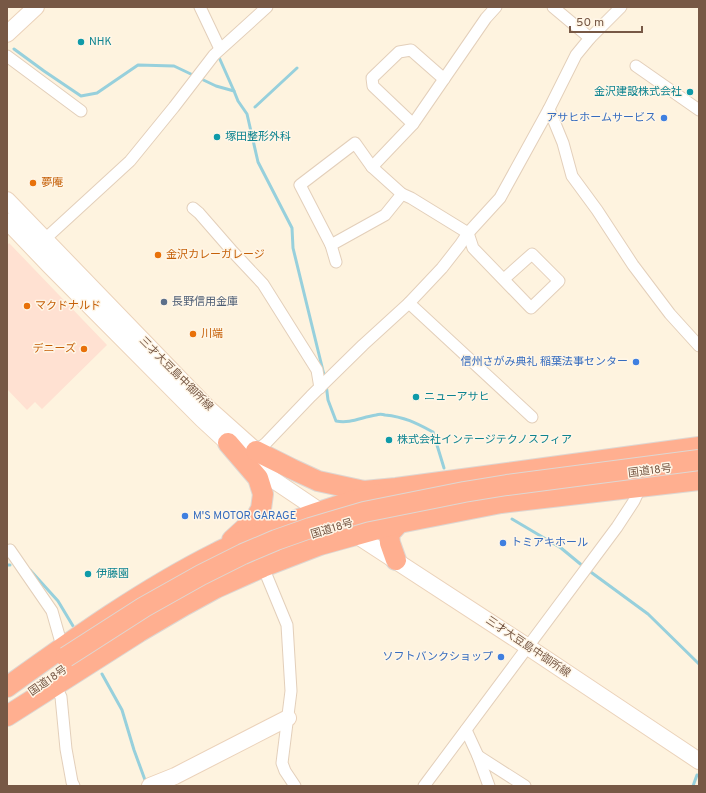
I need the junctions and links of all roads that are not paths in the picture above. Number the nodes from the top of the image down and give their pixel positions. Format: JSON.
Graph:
{"nodes":[{"id":1,"x":36,"y":7,"type":"edge"},
{"id":2,"x":200,"y":7,"type":"edge"},
{"id":3,"x":267,"y":7,"type":"edge"},
{"id":4,"x":496,"y":7,"type":"edge"},
{"id":5,"x":554,"y":7,"type":"edge"},
{"id":6,"x":621,"y":7,"type":"edge"},
{"id":7,"x":7,"y":34,"type":"edge"},
{"id":8,"x":590,"y":38,"type":"junction"},
{"id":9,"x":218,"y":52,"type":"junction"},
{"id":10,"x":7,"y":56,"type":"edge"},
{"id":11,"x":636,"y":66,"type":"dead end"},
{"id":12,"x":444,"y":79,"type":"junction"},
{"id":13,"x":549,"y":109,"type":"junction"},
{"id":14,"x":81,"y":110,"type":"dead end"},
{"id":15,"x":699,"y":110,"type":"edge"},
{"id":16,"x":413,"y":124,"type":"junction"},
{"id":17,"x":372,"y":167,"type":"junction"},
{"id":18,"x":402,"y":194,"type":"junction"},
{"id":19,"x":7,"y":200,"type":"edge"},
{"id":20,"x":193,"y":208,"type":"dead end"},
{"id":21,"x":14,"y":227,"type":"edge"},
{"id":22,"x":468,"y":233,"type":"junction"},
{"id":23,"x":45,"y":239,"type":"junction"},
{"id":24,"x":330,"y":245,"type":"junction"},
{"id":25,"x":336,"y":262,"type":"dead end"},
{"id":26,"x":504,"y":279,"type":"junction"},
{"id":27,"x":409,"y":303,"type":"junction"},
{"id":28,"x":699,"y":346,"type":"edge"},
{"id":29,"x":324,"y":384,"type":"junction"},
{"id":30,"x":532,"y":417,"type":"dead end"},
{"id":31,"x":228,"y":443,"type":"junction"},
{"id":32,"x":699,"y":446,"type":"edge"},
{"id":33,"x":256,"y":451,"type":"junction"},
{"id":34,"x":699,"y":460,"type":"edge"},
{"id":35,"x":699,"y":465,"type":"edge"},
{"id":36,"x":699,"y":480,"type":"edge"},
{"id":37,"x":641,"y":486,"type":"junction"},
{"id":38,"x":396,"y":488,"type":"junction"},
{"id":39,"x":324,"y":510,"type":"junction"},
{"id":40,"x":399,"y":523,"type":"junction"},
{"id":41,"x":356,"y":535,"type":"junction"},
{"id":42,"x":8,"y":548,"type":"edge"},
{"id":43,"x":216,"y":552,"type":"junction"},
{"id":44,"x":396,"y":560,"type":"junction"},
{"id":45,"x":263,"y":567,"type":"junction"},
{"id":46,"x":528,"y":647,"type":"junction"},
{"id":47,"x":67,"y":656,"type":"junction"},
{"id":48,"x":55,"y":685,"type":"junction"},
{"id":49,"x":7,"y":687,"type":"edge"},
{"id":50,"x":7,"y":696,"type":"edge"},
{"id":51,"x":7,"y":709,"type":"edge"},
{"id":52,"x":7,"y":716,"type":"edge"},
{"id":53,"x":288,"y":718,"type":"junction"},
{"id":54,"x":466,"y":730,"type":"junction"},
{"id":55,"x":478,"y":756,"type":"junction"},
{"id":56,"x":699,"y":761,"type":"edge"},
{"id":57,"x":74,"y":786,"type":"edge"},
{"id":58,"x":150,"y":786,"type":"edge"},
{"id":59,"x":295,"y":786,"type":"edge"},
{"id":60,"x":424,"y":786,"type":"edge"},
{"id":61,"x":489,"y":786,"type":"edge"},
{"id":62,"x":525,"y":786,"type":"edge"}],
"edges":[{"from":1,"to":7,"type":"main road"},
{"from":2,"to":9,"type":"street"},
{"from":3,"to":9,"type":"street"},
{"from":4,"to":12,"type":"street"},
{"from":5,"to":8,"type":"street"},
{"from":6,"to":8,"type":"street"},
{"from":8,"to":13,"type":"street"},
{"from":9,"to":23,"type":"street"},
{"from":10,"to":14,"type":"street"},
{"from":11,"to":15,"type":"street"},
{"from":12,"to":16,"type":"street"},
{"from":12,"to":16,"type":"street"},
{"from":13,"to":22,"type":"street"},
{"from":13,"to":28,"type":"street"},
{"from":16,"to":17,"type":"street"},
{"from":17,"to":18,"type":"street"},
{"from":17,"to":24,"type":"street"},
{"from":18,"to":22,"type":"street"},
{"from":18,"to":24,"type":"street"},
{"from":19,"to":21,"type":"main road","name":"三才大豆島中御所線"},
{"from":20,"to":29,"type":"street"},
{"from":21,"to":23,"type":"main road","name":"三才大豆島中御所線"},
{"from":21,"to":31,"type":"main road","name":"三才大豆島中御所線"},
{"from":22,"to":26,"type":"street"},
{"from":22,"to":27,"type":"street"},
{"from":23,"to":33,"type":"main road","name":"三才大豆島中御所線"},
{"from":24,"to":25,"type":"street"},
{"from":26,"to":26,"type":"street"},
{"from":27,"to":29,"type":"street"},
{"from":27,"to":30,"type":"street"},
{"from":29,"to":33,"type":"street"},
{"from":31,"to":39,"type":"main road","name":"三才大豆島中御所線"},
{"from":31,"to":43,"type":"highway"},
{"from":32,"to":38,"type":"highway"},
{"from":33,"to":38,"type":"highway"},
{"from":33,"to":39,"type":"main road","name":"三才大豆島中御所線"},
{"from":34,"to":47,"type":"highway","name":"国道18号","bridge":true},
{"from":35,"to":47,"type":"highway","name":"国道18号"},
{"from":36,"to":37,"type":"highway"},
{"from":37,"to":40,"type":"highway"},
{"from":37,"to":46,"type":"street"},
{"from":38,"to":39,"type":"highway"},
{"from":39,"to":41,"type":"main road","name":"三才大豆島中御所線"},
{"from":39,"to":43,"type":"highway"},
{"from":40,"to":41,"type":"highway"},
{"from":40,"to":44,"type":"highway"},
{"from":41,"to":44,"type":"main road","name":"三才大豆島中御所線"},
{"from":41,"to":45,"type":"highway"},
{"from":42,"to":47,"type":"street"},
{"from":43,"to":47,"type":"highway"},
{"from":44,"to":46,"type":"main road","name":"三才大豆島中御所線"},
{"from":45,"to":48,"type":"highway"},
{"from":45,"to":53,"type":"street"},
{"from":46,"to":54,"type":"street"},
{"from":46,"to":56,"type":"main road","name":"三才大豆島中御所線"},
{"from":47,"to":49,"type":"highway"},
{"from":47,"to":50,"type":"highway","name":"国道18号"},
{"from":47,"to":51,"type":"highway","name":"国道18号"},
{"from":48,"to":52,"type":"highway"},
{"from":48,"to":57,"type":"street"},
{"from":53,"to":58,"type":"main road"},
{"from":53,"to":59,"type":"street"},
{"from":54,"to":55,"type":"street"},
{"from":54,"to":60,"type":"street"},
{"from":55,"to":61,"type":"street"},
{"from":55,"to":62,"type":"street"}]}
